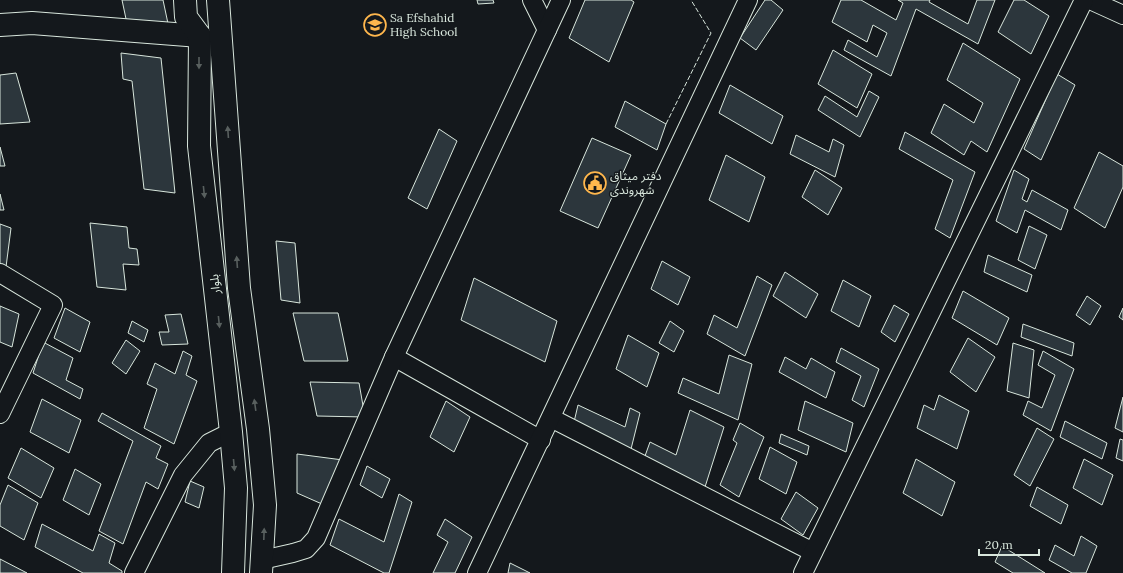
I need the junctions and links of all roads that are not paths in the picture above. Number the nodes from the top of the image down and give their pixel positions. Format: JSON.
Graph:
{"nodes":[{"id":1,"x":185,"y":0,"type":"edge"},
{"id":2,"x":218,"y":0,"type":"edge"},
{"id":3,"x":532,"y":0,"type":"edge"},
{"id":4,"x":561,"y":0,"type":"edge"},
{"id":5,"x":748,"y":0,"type":"edge"},
{"id":6,"x":1084,"y":0,"type":"edge"},
{"id":7,"x":1090,"y":0,"type":"edge"},
{"id":8,"x":1123,"y":15,"type":"edge"},
{"id":9,"x":0,"y":25,"type":"edge"},
{"id":10,"x":547,"y":30,"type":"junction"},
{"id":11,"x":200,"y":36,"type":"junction"},
{"id":12,"x":0,"y":273,"type":"edge"},
{"id":13,"x":239,"y":288,"type":"junction"},
{"id":14,"x":216,"y":291,"type":"junction"},
{"id":15,"x":394,"y":357,"type":"junction"},
{"id":16,"x":0,"y":414,"type":"edge"},
{"id":17,"x":551,"y":418,"type":"junction"},
{"id":18,"x":231,"y":432,"type":"junction"},
{"id":19,"x":541,"y":440,"type":"junction"},
{"id":20,"x":813,"y":552,"type":"junction"},
{"id":21,"x":262,"y":567,"type":"edge"},
{"id":22,"x":134,"y":573,"type":"edge"},
{"id":23,"x":233,"y":573,"type":"edge"},
{"id":24,"x":477,"y":573,"type":"edge"},
{"id":25,"x":803,"y":573,"type":"edge"}],
"edges":[{"from":1,"to":11,"type":"main road"},
{"from":13,"to":2,"type":"main road","name":"بلوار","one_way":true},
{"from":3,"to":10,"type":"street"},
{"from":4,"to":10,"type":"street"},
{"from":5,"to":17,"type":"street"},
{"from":6,"to":20,"type":"street"},
{"from":7,"to":8,"type":"street"},
{"from":9,"to":11,"type":"main road"},
{"from":10,"to":15,"type":"street"},
{"from":11,"to":14,"type":"main road","name":"بلوار","one_way":true},
{"from":12,"to":16,"type":"street"},
{"from":13,"to":14,"type":"main road"},
{"from":21,"to":13,"type":"main road","name":"بلوار","one_way":true},
{"from":14,"to":18,"type":"main road","name":"بلوار","one_way":true},
{"from":15,"to":19,"type":"street"},
{"from":15,"to":21,"type":"street"},
{"from":17,"to":19,"type":"street"},
{"from":17,"to":20,"type":"street"},
{"from":18,"to":22,"type":"street"},
{"from":18,"to":23,"type":"main road","name":"بلوار","one_way":true},
{"from":19,"to":24,"type":"street"},
{"from":20,"to":25,"type":"street"}]}
